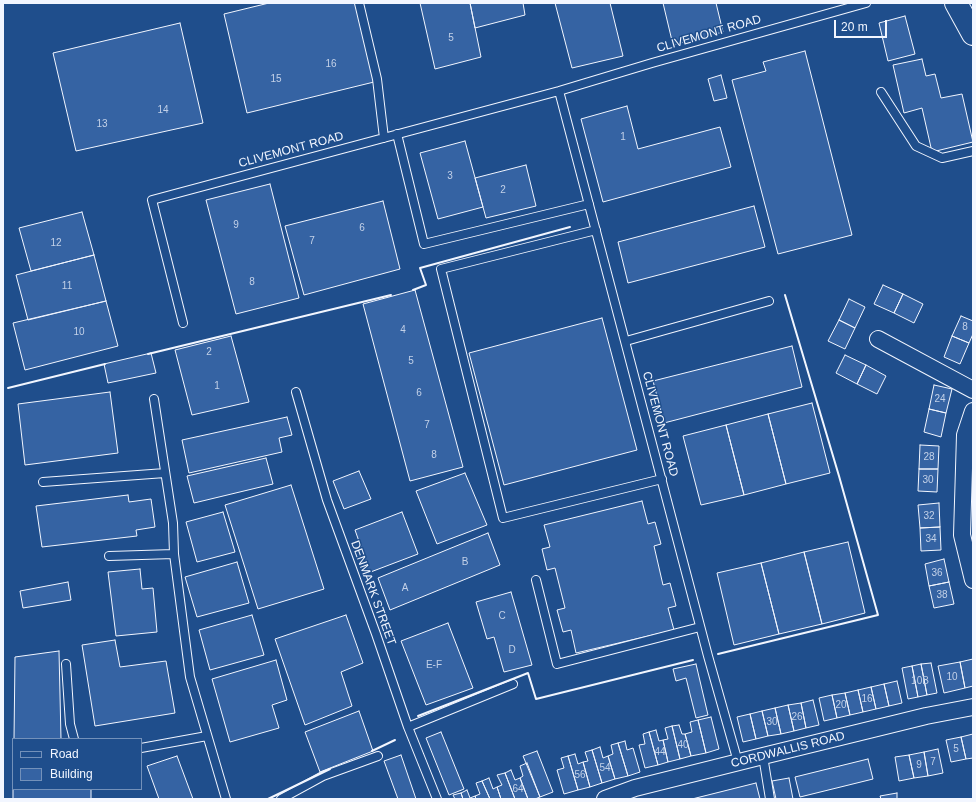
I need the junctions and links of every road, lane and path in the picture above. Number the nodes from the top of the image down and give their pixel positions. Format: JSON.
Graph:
{"nodes":[{"id":1,"x":359,"y":3,"type":"edge"},
{"id":2,"x":866,"y":3,"type":"edge"},
{"id":3,"x":956,"y":3,"type":"edge"},
{"id":4,"x":973,"y":34,"type":"edge"},
{"id":5,"x":559,"y":91,"type":"junction"},
{"id":6,"x":881,"y":92,"type":"dead end"},
{"id":7,"x":397,"y":134,"type":"junction"},
{"id":8,"x":384,"y":138,"type":"junction"},
{"id":9,"x":973,"y":151,"type":"edge"},
{"id":10,"x":589,"y":204,"type":"junction"},
{"id":11,"x":596,"y":230,"type":"junction"},
{"id":12,"x":769,"y":301,"type":"dead end"},
{"id":13,"x":183,"y":323,"type":"dead end"},
{"id":14,"x":878,"y":339,"type":"dead end"},
{"id":15,"x":626,"y":341,"type":"junction"},
{"id":16,"x":973,"y":390,"type":"edge"},
{"id":17,"x":296,"y":392,"type":"dead end"},
{"id":18,"x":154,"y":399,"type":"dead end"},
{"id":19,"x":973,"y":410,"type":"edge"},
{"id":20,"x":165,"y":473,"type":"junction"},
{"id":21,"x":662,"y":479,"type":"junction"},
{"id":22,"x":43,"y":482,"type":"dead end"},
{"id":23,"x":174,"y":554,"type":"junction"},
{"id":24,"x":109,"y":556,"type":"dead end"},
{"id":25,"x":536,"y":580,"type":"dead end"},
{"id":26,"x":973,"y":580,"type":"edge"},
{"id":27,"x":700,"y":627,"type":"junction"},
{"id":28,"x":66,"y":664,"type":"dead end"},
{"id":29,"x":513,"y":684,"type":"dead end"},
{"id":30,"x":973,"y":706,"type":"edge"},
{"id":31,"x":408,"y":727,"type":"junction"},
{"id":32,"x":207,"y":736,"type":"junction"},
{"id":33,"x":74,"y":738,"type":"edge"},
{"id":34,"x":142,"y":748,"type":"edge"},
{"id":35,"x":378,"y":756,"type":"dead end"},
{"id":36,"x":763,"y":756,"type":"junction"},
{"id":37,"x":738,"y":762,"type":"junction"},
{"id":38,"x":226,"y":799,"type":"edge"},
{"id":39,"x":281,"y":799,"type":"edge"},
{"id":40,"x":437,"y":799,"type":"edge"},
{"id":41,"x":605,"y":799,"type":"edge"},
{"id":42,"x":770,"y":799,"type":"edge"}],
"edges":[{"from":1,"to":8,"type":"lane"},
{"from":2,"to":5,"type":"lane","name":"CLIVEMONT ROAD"},
{"from":3,"to":4,"type":"main road"},
{"from":5,"to":7,"type":"lane","name":"CLIVEMONT ROAD"},
{"from":5,"to":10,"type":"lane","name":"CLIVEMONT ROAD"},
{"from":6,"to":9,"type":"lane"},
{"from":7,"to":8,"type":"lane","name":"CLIVEMONT ROAD"},
{"from":7,"to":10,"type":"lane"},
{"from":8,"to":13,"type":"lane","name":"CLIVEMONT ROAD"},
{"from":10,"to":11,"type":"lane","name":"CLIVEMONT ROAD"},
{"from":11,"to":15,"type":"lane","name":"CLIVEMONT ROAD"},
{"from":11,"to":21,"type":"lane"},
{"from":12,"to":15,"type":"lane"},
{"from":14,"to":16,"type":"street"},
{"from":15,"to":21,"type":"lane","name":"CLIVEMONT ROAD"},
{"from":17,"to":31,"type":"lane","name":"DENMARK STREET"},
{"from":18,"to":20,"type":"lane"},
{"from":19,"to":26,"type":"street"},
{"from":20,"to":22,"type":"lane"},
{"from":20,"to":23,"type":"lane"},
{"from":21,"to":27,"type":"lane","name":"CLIVEMONT ROAD"},
{"from":23,"to":24,"type":"lane"},
{"from":23,"to":32,"type":"lane"},
{"from":25,"to":27,"type":"lane"},
{"from":27,"to":37,"type":"lane","name":"CLIVEMONT ROAD"},
{"from":28,"to":33,"type":"lane"},
{"from":29,"to":31,"type":"lane"},
{"from":30,"to":36,"type":"street","name":"CORDWALLIS ROAD"},
{"from":31,"to":40,"type":"lane","name":"DENMARK STREET"},
{"from":32,"to":34,"type":"lane"},
{"from":32,"to":38,"type":"lane"},
{"from":35,"to":39,"type":"lane"},
{"from":36,"to":37,"type":"street","name":"CORDWALLIS ROAD"},
{"from":36,"to":42,"type":"lane"},
{"from":37,"to":41,"type":"street","name":"CORDWALLIS ROAD"}]}
